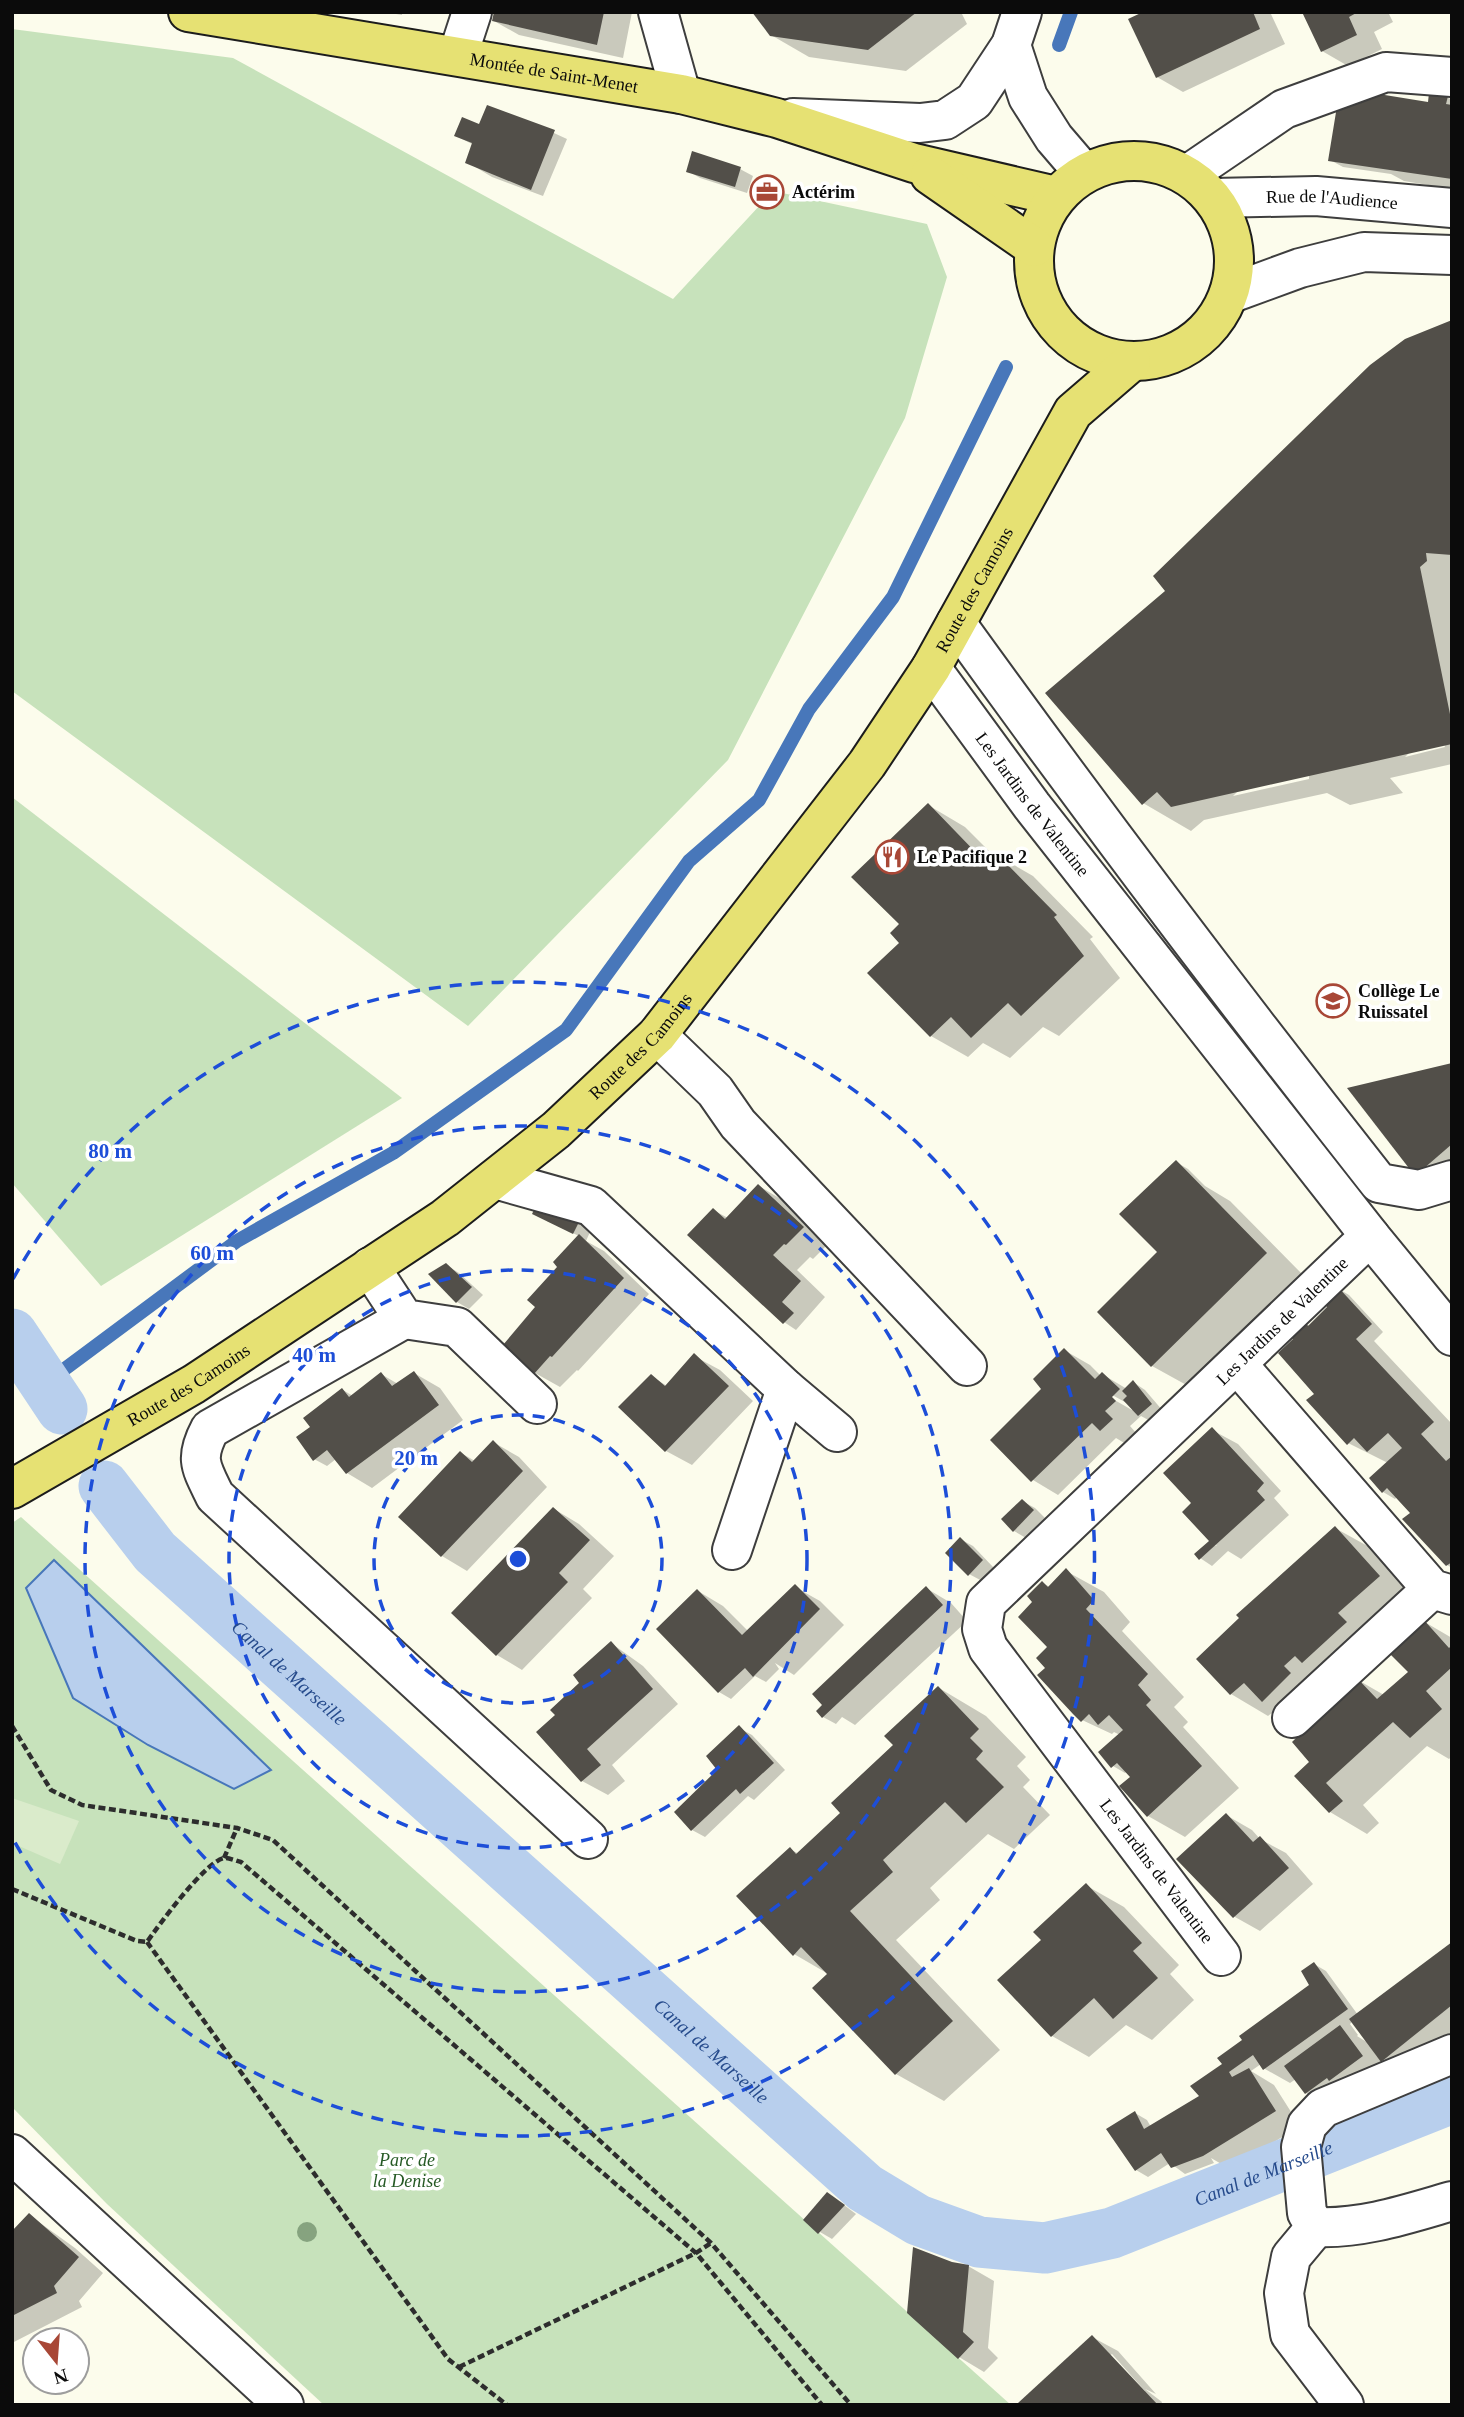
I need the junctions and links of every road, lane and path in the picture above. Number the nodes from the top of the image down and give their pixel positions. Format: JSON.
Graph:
{"nodes":[{"id":1,"x":188,"y":12,"type":"edge"},
{"id":2,"x":472,"y":12,"type":"edge"},
{"id":3,"x":658,"y":12,"type":"edge"},
{"id":4,"x":292,"y":20,"type":"edge"},
{"id":5,"x":1016,"y":29,"type":"edge"},
{"id":6,"x":458,"y":55,"type":"junction"},
{"id":7,"x":1452,"y":77,"type":"edge"},
{"id":8,"x":681,"y":94,"type":"junction"},
{"id":9,"x":777,"y":118,"type":"junction"},
{"id":10,"x":914,"y":163,"type":"junction"},
{"id":11,"x":1070,"y":185,"type":"junction"},
{"id":12,"x":1200,"y":186,"type":"junction"},
{"id":13,"x":1452,"y":208,"type":"edge"},
{"id":14,"x":1034,"y":247,"type":"junction"},
{"id":15,"x":1452,"y":255,"type":"edge"},
{"id":16,"x":1229,"y":294,"type":"junction"},
{"id":17,"x":1070,"y":339,"type":"junction"},
{"id":18,"x":1131,"y":362,"type":"junction"},
{"id":19,"x":1073,"y":412,"type":"junction"},
{"id":20,"x":956,"y":623,"type":"junction"},
{"id":21,"x":931,"y":668,"type":"junction"},
{"id":22,"x":657,"y":1035,"type":"junction"},
{"id":23,"x":495,"y":1179,"type":"junction"},
{"id":24,"x":1452,"y":1180,"type":"edge"},
{"id":25,"x":1370,"y":1236,"type":"junction"},
{"id":26,"x":370,"y":1267,"type":"junction"},
{"id":27,"x":404,"y":1319,"type":"junction"},
{"id":28,"x":1452,"y":1336,"type":"edge"},
{"id":29,"x":1237,"y":1364,"type":"junction"},
{"id":30,"x":967,"y":1366,"type":"dead end"},
{"id":31,"x":786,"y":1389,"type":"junction"},
{"id":32,"x":537,"y":1404,"type":"dead end"},
{"id":33,"x":837,"y":1432,"type":"dead end"},
{"id":34,"x":12,"y":1489,"type":"edge"},
{"id":35,"x":733,"y":1550,"type":"dead end"},
{"id":36,"x":1442,"y":1592,"type":"edge"},
{"id":37,"x":1292,"y":1718,"type":"dead end"},
{"id":38,"x":12,"y":1726,"type":"edge"},
{"id":39,"x":237,"y":1828,"type":"junction"},
{"id":40,"x":588,"y":1839,"type":"dead end"},
{"id":41,"x":224,"y":1858,"type":"junction"},
{"id":42,"x":12,"y":1889,"type":"edge"},
{"id":43,"x":147,"y":1942,"type":"junction"},
{"id":44,"x":1221,"y":1956,"type":"dead end"},
{"id":45,"x":1452,"y":2054,"type":"edge"},
{"id":46,"x":12,"y":2154,"type":"edge"},
{"id":47,"x":1452,"y":2201,"type":"edge"},
{"id":48,"x":1311,"y":2220,"type":"junction"},
{"id":49,"x":711,"y":2243,"type":"junction"},
{"id":50,"x":696,"y":2253,"type":"junction"},
{"id":51,"x":459,"y":2367,"type":"junction"},
{"id":52,"x":284,"y":2405,"type":"edge"},
{"id":53,"x":507,"y":2405,"type":"edge"},
{"id":54,"x":822,"y":2405,"type":"edge"},
{"id":55,"x":851,"y":2405,"type":"edge"},
{"id":56,"x":1343,"y":2405,"type":"edge"}],
"edges":[{"from":1,"to":4,"type":"main road","name":"Montée de Saint-Menet"},
{"from":2,"to":6,"type":"street"},
{"from":3,"to":8,"type":"street"},
{"from":4,"to":6,"type":"main road","name":"Montée de Saint-Menet"},
{"from":5,"to":9,"type":"street"},
{"from":5,"to":11,"type":"street"},
{"from":6,"to":8,"type":"main road","name":"Montée de Saint-Menet"},
{"from":7,"to":12,"type":"street"},
{"from":8,"to":9,"type":"main road","name":"Montée de Saint-Menet"},
{"from":9,"to":10,"type":"main road","name":"Montée de Saint-Menet"},
{"from":10,"to":11,"type":"main road","name":"Montée de Saint-Menet"},
{"from":10,"to":14,"type":"main road","name":"Montée de Saint-Menet"},
{"from":11,"to":12,"type":"main road"},
{"from":11,"to":14,"type":"main road"},
{"from":12,"to":13,"type":"street","name":"Rue de l'Audience"},
{"from":12,"to":16,"type":"main road"},
{"from":14,"to":17,"type":"main road"},
{"from":15,"to":16,"type":"street"},
{"from":16,"to":18,"type":"main road"},
{"from":17,"to":18,"type":"main road"},
{"from":17,"to":19,"type":"main road"},
{"from":18,"to":19,"type":"main road","name":"Route des Camoins"},
{"from":19,"to":20,"type":"main road","name":"Route des Camoins"},
{"from":20,"to":21,"type":"main road","name":"Route des Camoins"},
{"from":20,"to":24,"type":"street"},
{"from":21,"to":22,"type":"main road","name":"Route des Camoins"},
{"from":21,"to":25,"type":"street","name":"Les Jardins de Valentine"},
{"from":22,"to":23,"type":"main road","name":"Route des Camoins"},
{"from":22,"to":30,"type":"street"},
{"from":23,"to":26,"type":"main road","name":"Route des Camoins"},
{"from":23,"to":31,"type":"street"},
{"from":25,"to":28,"type":"street"},
{"from":25,"to":29,"type":"street","name":"Les Jardins de Valentine"},
{"from":26,"to":27,"type":"street"},
{"from":26,"to":34,"type":"main road","name":"Route des Camoins"},
{"from":27,"to":32,"type":"street"},
{"from":27,"to":40,"type":"street"},
{"from":29,"to":36,"type":"street"},
{"from":29,"to":44,"type":"street","name":"Les Jardins de Valentine"},
{"from":31,"to":33,"type":"street"},
{"from":31,"to":35,"type":"street"},
{"from":36,"to":37,"type":"street"},
{"from":38,"to":39,"type":"path"},
{"from":39,"to":41,"type":"path"},
{"from":39,"to":49,"type":"path"},
{"from":41,"to":43,"type":"path"},
{"from":41,"to":50,"type":"path"},
{"from":42,"to":43,"type":"path"},
{"from":43,"to":51,"type":"path"},
{"from":45,"to":48,"type":"street"},
{"from":46,"to":52,"type":"street"},
{"from":47,"to":48,"type":"street"},
{"from":48,"to":56,"type":"street"},
{"from":49,"to":50,"type":"path"},
{"from":49,"to":55,"type":"path"},
{"from":50,"to":51,"type":"path"},
{"from":50,"to":54,"type":"path"},
{"from":51,"to":53,"type":"path"}]}
